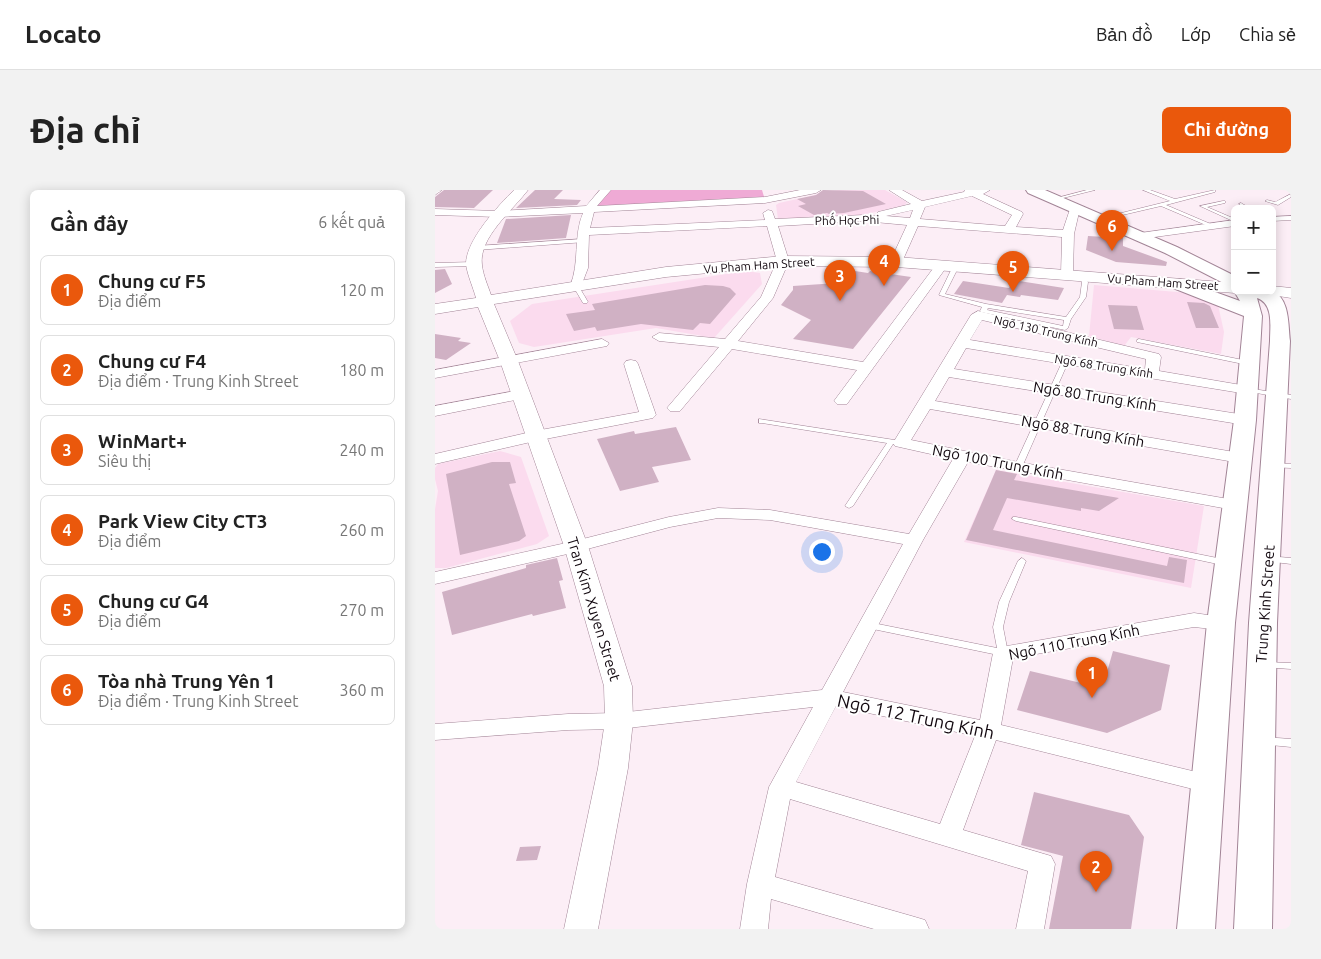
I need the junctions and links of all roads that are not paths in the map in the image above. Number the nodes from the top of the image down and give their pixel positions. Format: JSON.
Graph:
{"nodes":[{"id":1,"x":521,"y":190,"type":"edge"},
{"id":2,"x":606,"y":190,"type":"edge"},
{"id":3,"x":816,"y":190,"type":"edge"},
{"id":4,"x":894,"y":190,"type":"edge"},
{"id":5,"x":985,"y":190,"type":"edge"},
{"id":6,"x":1033,"y":190,"type":"edge"},
{"id":7,"x":1093,"y":190,"type":"edge"},
{"id":8,"x":1145,"y":190,"type":"edge"},
{"id":9,"x":971,"y":191,"type":"edge"},
{"id":10,"x":1213,"y":191,"type":"edge"},
{"id":11,"x":764,"y":195,"type":"edge"},
{"id":12,"x":1291,"y":195,"type":"edge"},
{"id":13,"x":1055,"y":200,"type":"junction"},
{"id":14,"x":1175,"y":201,"type":"junction"},
{"id":15,"x":1267,"y":201,"type":"dead end"},
{"id":16,"x":1223,"y":202,"type":"dead end"},
{"id":17,"x":1163,"y":204,"type":"junction"},
{"id":18,"x":921,"y":205,"type":"junction"},
{"id":19,"x":1075,"y":208,"type":"junction"},
{"id":20,"x":589,"y":210,"type":"junction"},
{"id":21,"x":435,"y":212,"type":"edge"},
{"id":22,"x":498,"y":214,"type":"junction"},
{"id":23,"x":864,"y":218,"type":"junction"},
{"id":24,"x":1291,"y":218,"type":"edge"},
{"id":25,"x":1103,"y":219,"type":"junction"},
{"id":26,"x":1276,"y":219,"type":"edge"},
{"id":27,"x":1231,"y":220,"type":"edge"},
{"id":28,"x":914,"y":222,"type":"junction"},
{"id":29,"x":1231,"y":222,"type":"edge"},
{"id":30,"x":771,"y":223,"type":"junction"},
{"id":31,"x":1210,"y":225,"type":"junction"},
{"id":32,"x":1009,"y":229,"type":"junction"},
{"id":33,"x":1068,"y":234,"type":"junction"},
{"id":34,"x":584,"y":236,"type":"junction"},
{"id":35,"x":1140,"y":236,"type":"junction"},
{"id":36,"x":477,"y":248,"type":"junction"},
{"id":37,"x":783,"y":261,"type":"junction"},
{"id":38,"x":895,"y":262,"type":"junction"},
{"id":39,"x":473,"y":264,"type":"junction"},
{"id":40,"x":435,"y":265,"type":"edge"},
{"id":41,"x":949,"y":266,"type":"junction"},
{"id":42,"x":1217,"y":272,"type":"junction"},
{"id":43,"x":1073,"y":275,"type":"junction"},
{"id":44,"x":1231,"y":280,"type":"edge"},
{"id":45,"x":1179,"y":284,"type":"junction"},
{"id":46,"x":576,"y":286,"type":"junction"},
{"id":47,"x":1231,"y":291,"type":"edge"},
{"id":48,"x":1231,"y":291,"type":"edge"},
{"id":49,"x":1256,"y":295,"type":"edge"},
{"id":50,"x":1257,"y":295,"type":"edge"},
{"id":51,"x":484,"y":301,"type":"junction"},
{"id":52,"x":585,"y":302,"type":"dead end"},
{"id":53,"x":435,"y":310,"type":"edge"},
{"id":54,"x":983,"y":311,"type":"junction"},
{"id":55,"x":1028,"y":311,"type":"junction"},
{"id":56,"x":1024,"y":318,"type":"junction"},
{"id":57,"x":1068,"y":318,"type":"junction"},
{"id":58,"x":659,"y":337,"type":"dead end"},
{"id":59,"x":1139,"y":341,"type":"dead end"},
{"id":60,"x":602,"y":343,"type":"dead end"},
{"id":61,"x":961,"y":343,"type":"junction"},
{"id":62,"x":729,"y":344,"type":"junction"},
{"id":63,"x":1066,"y":360,"type":"junction"},
{"id":64,"x":509,"y":361,"type":"junction"},
{"id":65,"x":1248,"y":363,"type":"junction"},
{"id":66,"x":631,"y":364,"type":"dead end"},
{"id":67,"x":865,"y":367,"type":"junction"},
{"id":68,"x":946,"y":372,"type":"junction"},
{"id":69,"x":435,"y":374,"type":"edge"},
{"id":70,"x":1151,"y":374,"type":"junction"},
{"id":71,"x":1052,"y":389,"type":"junction"},
{"id":72,"x":1247,"y":390,"type":"junction"},
{"id":73,"x":520,"y":395,"type":"junction"},
{"id":74,"x":842,"y":401,"type":"dead end"},
{"id":75,"x":927,"y":404,"type":"junction"},
{"id":76,"x":675,"y":408,"type":"dead end"},
{"id":77,"x":1282,"y":408,"type":"edge"},
{"id":78,"x":435,"y":411,"type":"edge"},
{"id":79,"x":1245,"y":420,"type":"junction"},
{"id":80,"x":762,"y":421,"type":"dead end"},
{"id":81,"x":1037,"y":423,"type":"junction"},
{"id":82,"x":535,"y":436,"type":"junction"},
{"id":83,"x":896,"y":442,"type":"junction"},
{"id":84,"x":963,"y":456,"type":"junction"},
{"id":85,"x":1240,"y":458,"type":"junction"},
{"id":86,"x":435,"y":459,"type":"edge"},
{"id":87,"x":1283,"y":465,"type":"edge"},
{"id":88,"x":1018,"y":467,"type":"junction"},
{"id":89,"x":1234,"y":505,"type":"junction"},
{"id":90,"x":849,"y":506,"type":"dead end"},
{"id":91,"x":1016,"y":520,"type":"dead end"},
{"id":92,"x":914,"y":540,"type":"junction"},
{"id":93,"x":576,"y":546,"type":"junction"},
{"id":94,"x":1280,"y":560,"type":"edge"},
{"id":95,"x":1022,"y":561,"type":"dead end"},
{"id":96,"x":1227,"y":563,"type":"junction"},
{"id":97,"x":435,"y":578,"type":"edge"},
{"id":98,"x":1221,"y":623,"type":"junction"},
{"id":99,"x":867,"y":625,"type":"junction"},
{"id":100,"x":1003,"y":653,"type":"junction"},
{"id":101,"x":1261,"y":664,"type":"junction"},
{"id":102,"x":1291,"y":666,"type":"edge"},
{"id":103,"x":829,"y":698,"type":"junction"},
{"id":104,"x":619,"y":721,"type":"junction"},
{"id":105,"x":989,"y":730,"type":"junction"},
{"id":106,"x":435,"y":732,"type":"edge"},
{"id":107,"x":1259,"y":740,"type":"junction"},
{"id":108,"x":1291,"y":743,"type":"edge"},
{"id":109,"x":1209,"y":784,"type":"junction"},
{"id":110,"x":781,"y":787,"type":"junction"},
{"id":111,"x":948,"y":836,"type":"junction"},
{"id":112,"x":760,"y":884,"type":"junction"},
{"id":113,"x":581,"y":929,"type":"edge"},
{"id":114,"x":754,"y":929,"type":"edge"},
{"id":115,"x":915,"y":929,"type":"edge"},
{"id":116,"x":1030,"y":929,"type":"edge"},
{"id":117,"x":1196,"y":929,"type":"edge"},
{"id":118,"x":1253,"y":929,"type":"edge"}],
"edges":[{"from":1,"to":22,"type":"street"},
{"from":2,"to":20,"type":"street"},
{"from":3,"to":11,"type":"street"},
{"from":4,"to":18,"type":"street"},
{"from":5,"to":9,"type":"street"},
{"from":6,"to":13,"type":"main road"},
{"from":7,"to":13,"type":"lane"},
{"from":8,"to":14,"type":"lane"},
{"from":9,"to":18,"type":"street"},
{"from":9,"to":32,"type":"street"},
{"from":10,"to":14,"type":"lane"},
{"from":11,"to":20,"type":"street"},
{"from":11,"to":30,"type":"street"},
{"from":12,"to":15,"type":"lane"},
{"from":13,"to":19,"type":"main road"},
{"from":14,"to":17,"type":"lane"},
{"from":16,"to":27,"type":"lane"},
{"from":17,"to":25,"type":"lane"},
{"from":17,"to":31,"type":"lane"},
{"from":18,"to":23,"type":"street"},
{"from":18,"to":28,"type":"street"},
{"from":19,"to":25,"type":"main road"},
{"from":19,"to":33,"type":"street"},
{"from":20,"to":22,"type":"street"},
{"from":20,"to":34,"type":"street"},
{"from":21,"to":22,"type":"street"},
{"from":22,"to":36,"type":"street"},
{"from":23,"to":28,"type":"street","name":"Phố Học Phi"},
{"from":23,"to":30,"type":"street","name":"Phố Học Phi"},
{"from":24,"to":26,"type":"lane"},
{"from":25,"to":35,"type":"main road"},
{"from":28,"to":32,"type":"street","name":"Phố Học Phi"},
{"from":28,"to":38,"type":"street"},
{"from":29,"to":31,"type":"street"},
{"from":30,"to":34,"type":"street","name":"Phố Học Phi"},
{"from":30,"to":37,"type":"street"},
{"from":31,"to":35,"type":"street"},
{"from":32,"to":33,"type":"street","name":"Phố Học Phi"},
{"from":33,"to":43,"type":"street"},
{"from":34,"to":36,"type":"lane"},
{"from":34,"to":46,"type":"street"},
{"from":35,"to":42,"type":"main road"},
{"from":36,"to":39,"type":"street"},
{"from":37,"to":38,"type":"street","name":"Vu Pham Ham Street"},
{"from":37,"to":46,"type":"street","name":"Vu Pham Ham Street"},
{"from":37,"to":62,"type":"street"},
{"from":38,"to":41,"type":"street","name":"Vu Pham Ham Street"},
{"from":39,"to":40,"type":"lane"},
{"from":39,"to":51,"type":"street","name":"Tran Kim Xuyen Street"},
{"from":41,"to":43,"type":"street","name":"Vu Pham Ham Street"},
{"from":41,"to":54,"type":"lane"},
{"from":41,"to":67,"type":"street"},
{"from":42,"to":44,"type":"main road"},
{"from":42,"to":45,"type":"street"},
{"from":43,"to":45,"type":"street","name":"Vu Pham Ham Street"},
{"from":43,"to":57,"type":"lane"},
{"from":45,"to":47,"type":"main road"},
{"from":45,"to":48,"type":"street","name":"Vu Pham Ham Street"},
{"from":46,"to":51,"type":"street","name":"Vu Pham Ham Street"},
{"from":46,"to":52,"type":"lane"},
{"from":49,"to":65,"type":"main road"},
{"from":50,"to":77,"type":"main road","name":"Trung Kinh Street"},
{"from":51,"to":53,"type":"street","name":"Vu Pham Ham Street"},
{"from":51,"to":64,"type":"street","name":"Tran Kim Xuyen Street"},
{"from":54,"to":55,"type":"lane"},
{"from":54,"to":56,"type":"lane"},
{"from":54,"to":61,"type":"street","name":"Ngõ 130 Trung Kính"},
{"from":54,"to":70,"type":"street","name":"Ngõ 130 Trung Kính"},
{"from":55,"to":56,"type":"lane"},
{"from":55,"to":57,"type":"lane"},
{"from":56,"to":57,"type":"lane"},
{"from":58,"to":62,"type":"street"},
{"from":59,"to":65,"type":"lane"},
{"from":60,"to":64,"type":"street"},
{"from":61,"to":63,"type":"street","name":"Ngõ 68 Trung Kính"},
{"from":61,"to":68,"type":"street","name":"Ngõ 130 Trung Kính"},
{"from":62,"to":67,"type":"street"},
{"from":62,"to":76,"type":"street"},
{"from":63,"to":70,"type":"street","name":"Ngõ 68 Trung Kính"},
{"from":63,"to":71,"type":"lane"},
{"from":64,"to":69,"type":"street"},
{"from":64,"to":73,"type":"street","name":"Tran Kim Xuyen Street"},
{"from":65,"to":72,"type":"main road"},
{"from":66,"to":82,"type":"street"},
{"from":67,"to":74,"type":"street"},
{"from":68,"to":71,"type":"street","name":"Ngõ 80 Trung Kính"},
{"from":68,"to":75,"type":"street","name":"Ngõ 130 Trung Kính"},
{"from":70,"to":72,"type":"street","name":"Ngõ 68 Trung Kính"},
{"from":71,"to":79,"type":"street","name":"Ngõ 80 Trung Kính"},
{"from":71,"to":81,"type":"lane"},
{"from":72,"to":77,"type":"lane"},
{"from":72,"to":79,"type":"main road"},
{"from":73,"to":78,"type":"street"},
{"from":73,"to":82,"type":"street","name":"Tran Kim Xuyen Street"},
{"from":75,"to":81,"type":"street","name":"Ngõ 88 Trung Kính"},
{"from":75,"to":83,"type":"street","name":"Ngõ 130 Trung Kính"},
{"from":77,"to":87,"type":"main road","name":"Trung Kinh Street"},
{"from":79,"to":85,"type":"main road"},
{"from":80,"to":83,"type":"lane","name":"Ngõ 100 Trung Kính"},
{"from":81,"to":85,"type":"street","name":"Ngõ 88 Trung Kính"},
{"from":81,"to":88,"type":"lane"},
{"from":82,"to":86,"type":"street"},
{"from":82,"to":93,"type":"street","name":"Tran Kim Xuyen Street"},
{"from":83,"to":84,"type":"street","name":"Ngõ 100 Trung Kính"},
{"from":83,"to":90,"type":"lane"},
{"from":84,"to":88,"type":"street","name":"Ngõ 100 Trung Kính"},
{"from":84,"to":92,"type":"street"},
{"from":85,"to":89,"type":"main road"},
{"from":87,"to":94,"type":"main road","name":"Trung Kinh Street"},
{"from":88,"to":89,"type":"street","name":"Ngõ 100 Trung Kính"},
{"from":89,"to":96,"type":"main road"},
{"from":91,"to":96,"type":"lane"},
{"from":92,"to":93,"type":"street"},
{"from":92,"to":99,"type":"street"},
{"from":93,"to":97,"type":"street"},
{"from":93,"to":104,"type":"street","name":"Tran Kim Xuyen Street"},
{"from":94,"to":101,"type":"main road","name":"Trung Kinh Street"},
{"from":95,"to":100,"type":"lane"},
{"from":96,"to":98,"type":"main road"},
{"from":98,"to":100,"type":"street","name":"Ngõ 110 Trung Kính"},
{"from":98,"to":109,"type":"main road"},
{"from":99,"to":100,"type":"lane"},
{"from":99,"to":103,"type":"street"},
{"from":100,"to":105,"type":"street","name":"Ngõ 110 Trung Kính"},
{"from":101,"to":102,"type":"lane"},
{"from":101,"to":107,"type":"main road","name":"Trung Kinh Street"},
{"from":103,"to":104,"type":"street","name":"Ngõ 112 Trung Kính"},
{"from":103,"to":105,"type":"street","name":"Ngõ 112 Trung Kính"},
{"from":103,"to":110,"type":"street"},
{"from":104,"to":106,"type":"street","name":"Ngõ 112 Trung Kính"},
{"from":104,"to":113,"type":"street","name":"Tran Kim Xuyen Street"},
{"from":105,"to":109,"type":"street","name":"Ngõ 112 Trung Kính"},
{"from":105,"to":111,"type":"street","name":"Ngõ 110 Trung Kính"},
{"from":107,"to":108,"type":"lane"},
{"from":107,"to":118,"type":"main road","name":"Trung Kinh Street"},
{"from":109,"to":117,"type":"main road"},
{"from":110,"to":111,"type":"street"},
{"from":110,"to":112,"type":"street"},
{"from":111,"to":116,"type":"street"},
{"from":112,"to":114,"type":"street"},
{"from":112,"to":115,"type":"street"}]}
